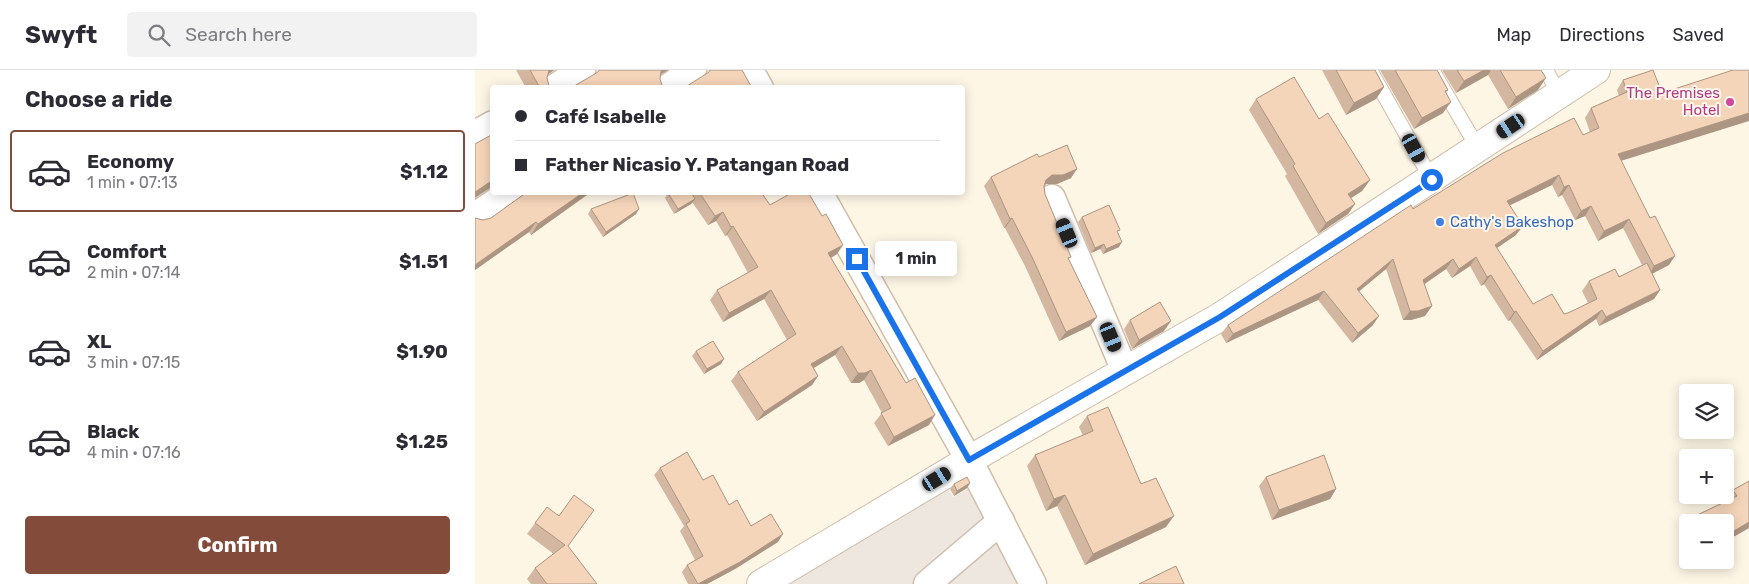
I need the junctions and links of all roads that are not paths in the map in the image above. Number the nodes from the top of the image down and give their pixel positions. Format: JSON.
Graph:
{"nodes":[{"id":1,"x":582,"y":70,"type":"edge"},
{"id":2,"x":693,"y":70,"type":"edge"},
{"id":3,"x":750,"y":70,"type":"edge"},
{"id":4,"x":1370,"y":70,"type":"edge"},
{"id":5,"x":1433,"y":70,"type":"edge"},
{"id":6,"x":1546,"y":70,"type":"edge"},
{"id":7,"x":1596,"y":70,"type":"edge"},
{"id":8,"x":559,"y":85,"type":"edge"},
{"id":9,"x":671,"y":85,"type":"edge"},
{"id":10,"x":758,"y":85,"type":"edge"},
{"id":11,"x":1559,"y":94,"type":"junction"},
{"id":12,"x":490,"y":126,"type":"edge"},
{"id":13,"x":475,"y":134,"type":"edge"},
{"id":14,"x":1478,"y":148,"type":"junction"},
{"id":15,"x":1432,"y":180,"type":"junction"},
{"id":16,"x":506,"y":195,"type":"edge"},
{"id":17,"x":821,"y":195,"type":"edge"},
{"id":18,"x":1052,"y":198,"type":"dead end"},
{"id":19,"x":475,"y":216,"type":"edge"},
{"id":20,"x":1125,"y":371,"type":"junction"},
{"id":21,"x":969,"y":460,"type":"junction"},
{"id":22,"x":1001,"y":521,"type":"junction"},
{"id":23,"x":761,"y":584,"type":"edge"},
{"id":24,"x":927,"y":584,"type":"edge"},
{"id":25,"x":1033,"y":584,"type":"edge"}],
"edges":[{"from":1,"to":8,"type":"street"},
{"from":2,"to":9,"type":"street"},
{"from":3,"to":10,"type":"street"},
{"from":4,"to":15,"type":"lane"},
{"from":5,"to":14,"type":"lane"},
{"from":6,"to":11,"type":"lane"},
{"from":7,"to":11,"type":"street"},
{"from":11,"to":14,"type":"street"},
{"from":12,"to":13,"type":"street"},
{"from":14,"to":15,"type":"street"},
{"from":15,"to":20,"type":"street"},
{"from":16,"to":19,"type":"street"},
{"from":17,"to":21,"type":"street"},
{"from":18,"to":20,"type":"street"},
{"from":20,"to":21,"type":"street"},
{"from":21,"to":22,"type":"street"},
{"from":21,"to":23,"type":"street"},
{"from":22,"to":24,"type":"street"},
{"from":22,"to":25,"type":"street"}]}
